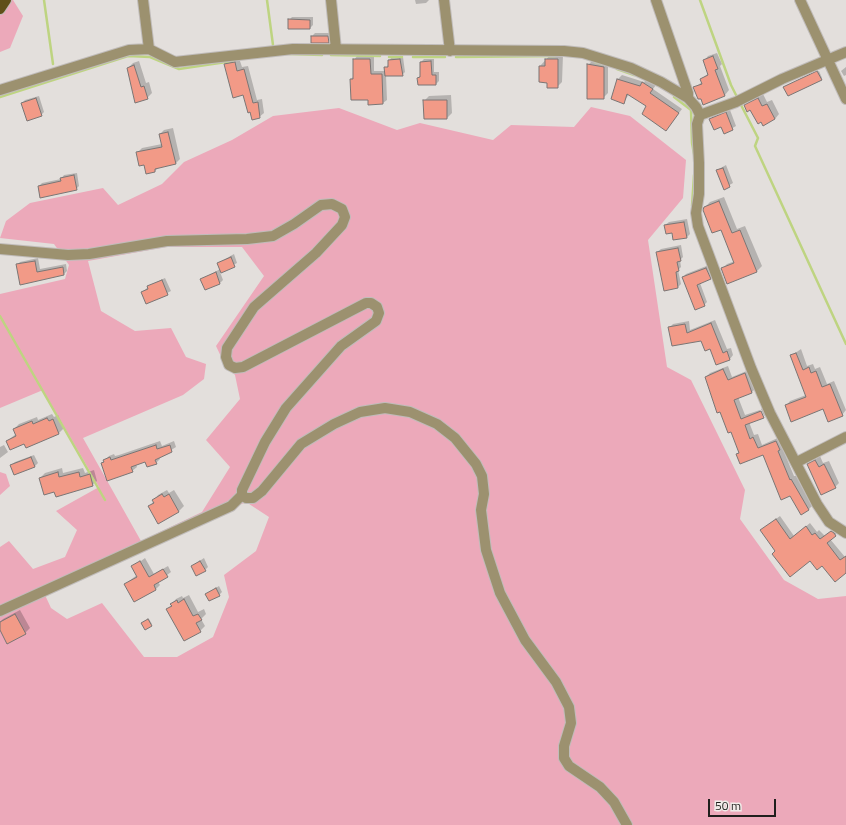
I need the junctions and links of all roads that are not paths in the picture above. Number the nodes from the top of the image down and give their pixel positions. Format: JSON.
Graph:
{"nodes":[{"id":1,"x":6,"y":0,"type":"edge"},
{"id":2,"x":143,"y":0,"type":"edge"},
{"id":3,"x":331,"y":0,"type":"edge"},
{"id":4,"x":444,"y":0,"type":"edge"},
{"id":5,"x":656,"y":0,"type":"edge"},
{"id":6,"x":800,"y":0,"type":"edge"},
{"id":7,"x":0,"y":9,"type":"edge"},
{"id":8,"x":148,"y":49,"type":"junction"},
{"id":9,"x":336,"y":49,"type":"junction"},
{"id":10,"x":450,"y":51,"type":"junction"},
{"id":11,"x":846,"y":52,"type":"edge"},
{"id":12,"x":828,"y":60,"type":"junction"},
{"id":13,"x":0,"y":90,"type":"edge"},
{"id":14,"x":688,"y":98,"type":"junction"},
{"id":15,"x":846,"y":99,"type":"edge"},
{"id":16,"x":700,"y":115,"type":"junction"},
{"id":17,"x":0,"y":249,"type":"edge"},
{"id":18,"x":846,"y":437,"type":"edge"},
{"id":19,"x":797,"y":462,"type":"junction"},
{"id":20,"x":242,"y":495,"type":"junction"},
{"id":21,"x":846,"y":534,"type":"edge"},
{"id":22,"x":0,"y":611,"type":"edge"},
{"id":23,"x":627,"y":825,"type":"edge"}],
"edges":[{"from":1,"to":7,"type":"main road"},
{"from":2,"to":8,"type":"street"},
{"from":3,"to":9,"type":"street"},
{"from":4,"to":10,"type":"street"},
{"from":5,"to":14,"type":"street"},
{"from":6,"to":12,"type":"street"},
{"from":8,"to":9,"type":"street"},
{"from":8,"to":13,"type":"street"},
{"from":9,"to":10,"type":"street"},
{"from":10,"to":14,"type":"street"},
{"from":11,"to":12,"type":"street"},
{"from":12,"to":15,"type":"street"},
{"from":12,"to":16,"type":"street"},
{"from":14,"to":16,"type":"street"},
{"from":16,"to":19,"type":"street"},
{"from":17,"to":20,"type":"street"},
{"from":18,"to":19,"type":"street"},
{"from":19,"to":21,"type":"street"},
{"from":20,"to":22,"type":"street"},
{"from":20,"to":23,"type":"street"}]}
